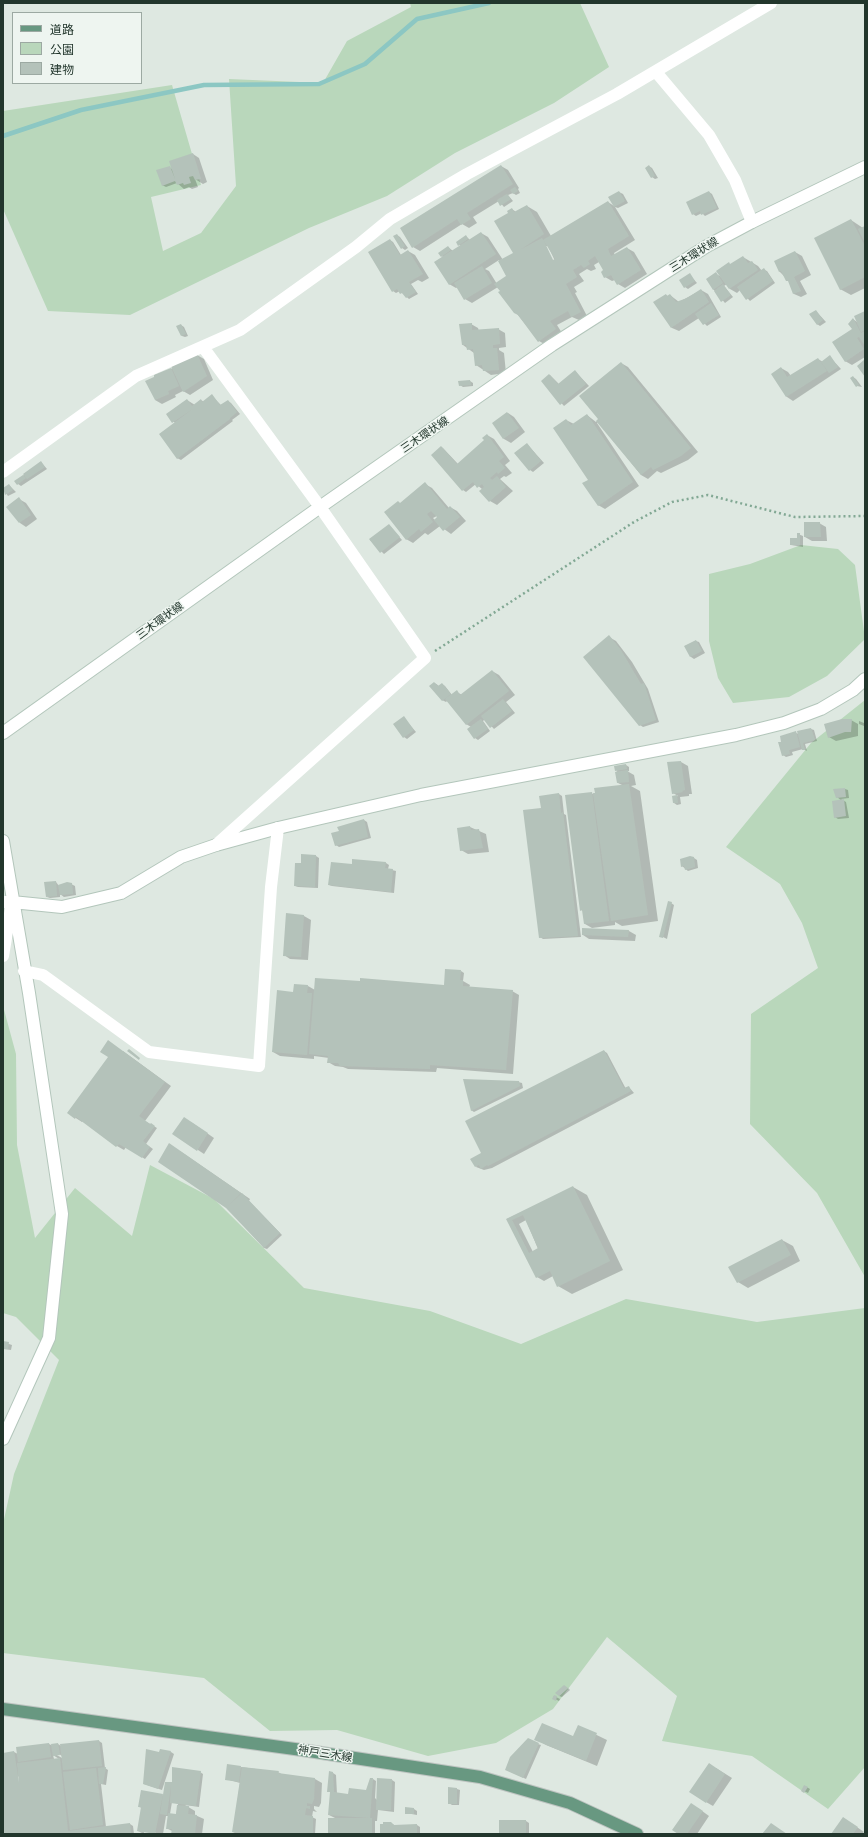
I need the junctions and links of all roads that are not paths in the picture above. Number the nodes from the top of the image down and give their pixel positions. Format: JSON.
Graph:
{"nodes":[{"id":1,"x":771,"y":3,"type":"edge"},
{"id":2,"x":656,"y":72,"type":"junction"},
{"id":3,"x":865,"y":167,"type":"edge"},
{"id":4,"x":752,"y":222,"type":"junction"},
{"id":5,"x":203,"y":347,"type":"junction"},
{"id":6,"x":3,"y":472,"type":"edge"},
{"id":7,"x":320,"y":506,"type":"junction"},
{"id":8,"x":865,"y":679,"type":"edge"},
{"id":9,"x":3,"y":733,"type":"edge"},
{"id":10,"x":278,"y":828,"type":"junction"},
{"id":11,"x":3,"y":841,"type":"edge"},
{"id":12,"x":216,"y":845,"type":"junction"},
{"id":13,"x":8,"y":902,"type":"edge"},
{"id":14,"x":3,"y":956,"type":"edge"},
{"id":15,"x":24,"y":971,"type":"junction"},
{"id":16,"x":3,"y":1439,"type":"edge"},
{"id":17,"x":3,"y":1709,"type":"edge"},
{"id":18,"x":637,"y":1834,"type":"edge"}],
"edges":[{"from":1,"to":2,"type":"street"},
{"from":2,"to":4,"type":"street"},
{"from":2,"to":5,"type":"street"},
{"from":3,"to":4,"type":"street","name":"三木環状線"},
{"from":4,"to":7,"type":"street","name":"三木環状線"},
{"from":5,"to":6,"type":"street"},
{"from":5,"to":7,"type":"street"},
{"from":7,"to":9,"type":"street","name":"三木環状線"},
{"from":7,"to":12,"type":"street"},
{"from":8,"to":10,"type":"street"},
{"from":10,"to":12,"type":"street"},
{"from":10,"to":15,"type":"street"},
{"from":11,"to":13,"type":"street"},
{"from":12,"to":13,"type":"street"},
{"from":13,"to":14,"type":"street"},
{"from":13,"to":15,"type":"street"},
{"from":15,"to":16,"type":"street"},
{"from":17,"to":18,"type":"main road","name":"神戸三木線"}]}
